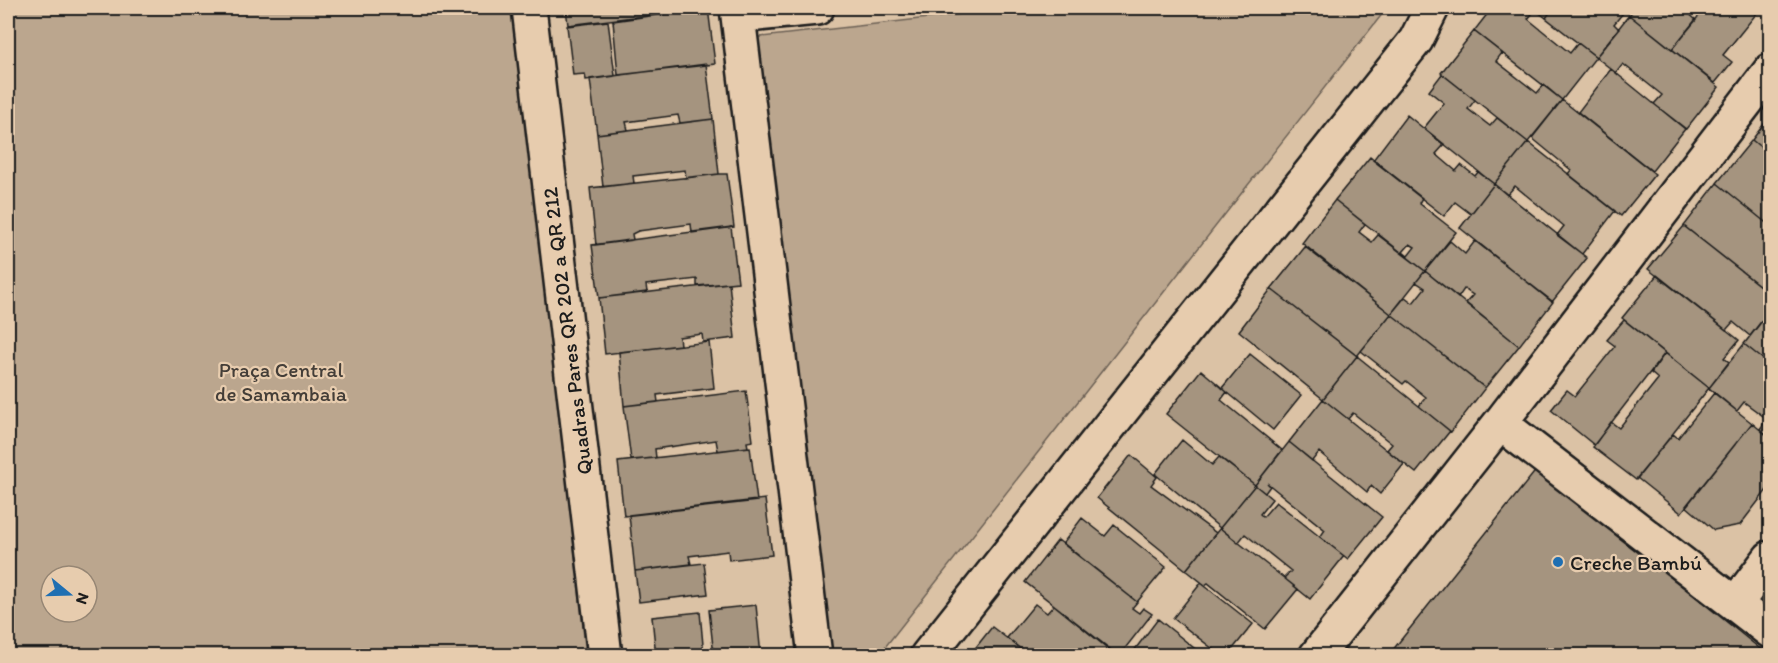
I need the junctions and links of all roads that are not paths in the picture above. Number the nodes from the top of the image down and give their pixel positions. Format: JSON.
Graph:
{"nodes":[{"id":1,"x":530,"y":8,"type":"edge"},
{"id":2,"x":817,"y":8,"type":"edge"},
{"id":3,"x":1432,"y":8,"type":"edge"},
{"id":4,"x":738,"y":12,"type":"edge"},
{"id":5,"x":1770,"y":71,"type":"edge"},
{"id":6,"x":1500,"y":423,"type":"junction"},
{"id":7,"x":1770,"y":558,"type":"edge"},
{"id":8,"x":1736,"y":603,"type":"junction"},
{"id":9,"x":1770,"y":631,"type":"edge"},
{"id":10,"x":605,"y":656,"type":"edge"},
{"id":11,"x":815,"y":656,"type":"edge"},
{"id":12,"x":927,"y":656,"type":"edge"},
{"id":13,"x":1316,"y":656,"type":"edge"}],
"edges":[{"from":1,"to":10,"type":"street","name":"Quadras Pares QR 202 a QR 212"},
{"from":2,"to":4,"type":"street"},
{"from":3,"to":12,"type":"street"},
{"from":4,"to":11,"type":"street"},
{"from":5,"to":6,"type":"street"},
{"from":6,"to":8,"type":"street"},
{"from":6,"to":13,"type":"street"},
{"from":7,"to":8,"type":"street"},
{"from":8,"to":9,"type":"street"}]}
